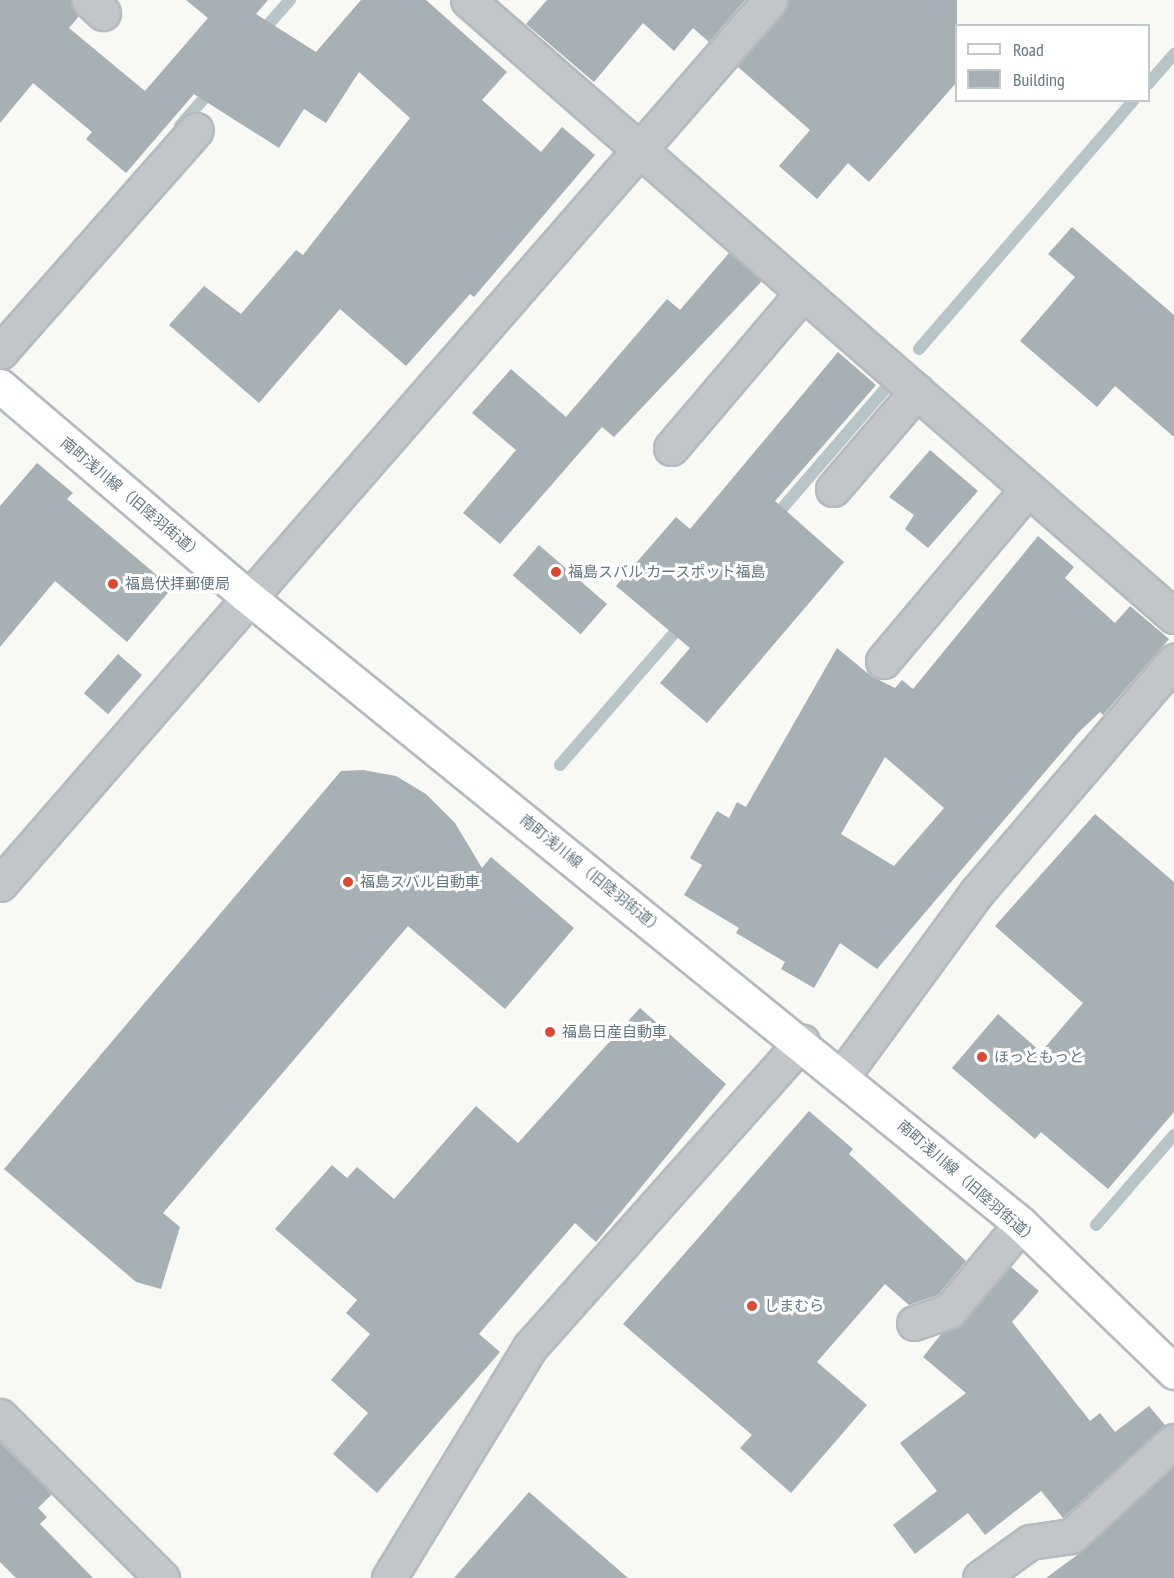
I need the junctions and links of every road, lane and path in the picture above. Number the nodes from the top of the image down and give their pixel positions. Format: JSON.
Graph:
{"nodes":[{"id":1,"x":468,"y":0,"type":"edge"},
{"id":2,"x":770,"y":0,"type":"edge"},
{"id":3,"x":196,"y":130,"type":"dead end"},
{"id":4,"x":637,"y":148,"type":"junction"},
{"id":5,"x":801,"y":295,"type":"junction"},
{"id":6,"x":0,"y":352,"type":"edge"},
{"id":7,"x":0,"y":387,"type":"edge"},
{"id":8,"x":917,"y":392,"type":"junction"},
{"id":9,"x":671,"y":448,"type":"dead end"},
{"id":10,"x":833,"y":489,"type":"dead end"},
{"id":11,"x":1028,"y":489,"type":"junction"},
{"id":12,"x":247,"y":596,"type":"junction"},
{"id":13,"x":1174,"y":616,"type":"edge"},
{"id":14,"x":882,"y":661,"type":"dead end"},
{"id":15,"x":1174,"y":661,"type":"edge"},
{"id":16,"x":0,"y":884,"type":"edge"},
{"id":17,"x":802,"y":1042,"type":"junction"},
{"id":18,"x":843,"y":1076,"type":"junction"},
{"id":19,"x":1021,"y":1224,"type":"junction"},
{"id":20,"x":914,"y":1323,"type":"dead end"},
{"id":21,"x":1174,"y":1372,"type":"edge"},
{"id":22,"x":0,"y":1416,"type":"edge"},
{"id":23,"x":1174,"y":1441,"type":"edge"},
{"id":24,"x":162,"y":1578,"type":"edge"},
{"id":25,"x":389,"y":1578,"type":"edge"},
{"id":26,"x":980,"y":1578,"type":"edge"}],
"edges":[{"from":1,"to":4,"type":"street"},
{"from":2,"to":4,"type":"street"},
{"from":3,"to":6,"type":"street"},
{"from":4,"to":5,"type":"street"},
{"from":4,"to":12,"type":"street"},
{"from":5,"to":8,"type":"street"},
{"from":5,"to":9,"type":"street"},
{"from":7,"to":12,"type":"street","name":"南町浅川線（旧陸羽街道）"},
{"from":8,"to":10,"type":"street"},
{"from":8,"to":11,"type":"street"},
{"from":11,"to":13,"type":"street"},
{"from":11,"to":14,"type":"street"},
{"from":12,"to":16,"type":"street"},
{"from":12,"to":17,"type":"street","name":"南町浅川線（旧陸羽街道）"},
{"from":15,"to":18,"type":"street"},
{"from":17,"to":18,"type":"street","name":"南町浅川線（旧陸羽街道）"},
{"from":17,"to":25,"type":"street"},
{"from":18,"to":19,"type":"street","name":"南町浅川線（旧陸羽街道）"},
{"from":19,"to":20,"type":"street"},
{"from":19,"to":21,"type":"street","name":"南町浅川線（旧陸羽街道）"},
{"from":22,"to":24,"type":"street"},
{"from":23,"to":26,"type":"street"}]}
